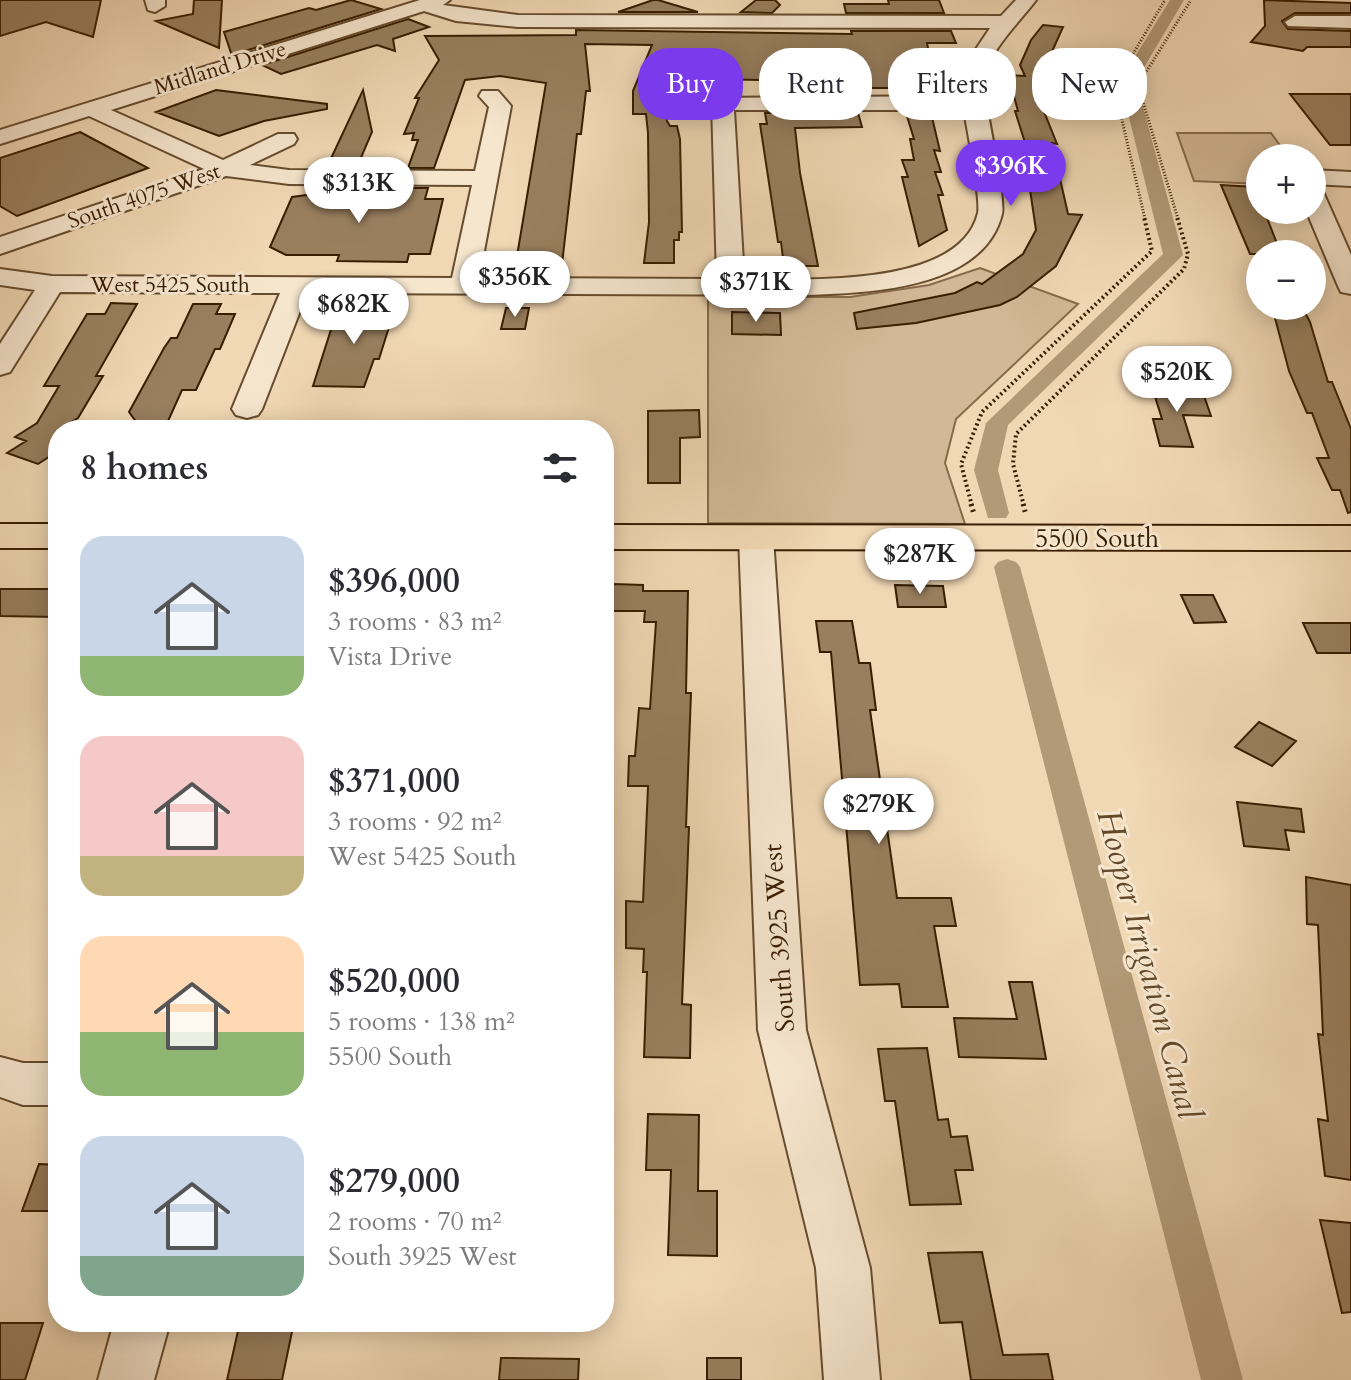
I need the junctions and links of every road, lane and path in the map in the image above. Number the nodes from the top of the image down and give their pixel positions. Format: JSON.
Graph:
{"nodes":[{"id":1,"x":718,"y":0,"type":"edge"},
{"id":2,"x":1026,"y":0,"type":"edge"},
{"id":3,"x":1165,"y":0,"type":"edge"},
{"id":4,"x":1191,"y":0,"type":"edge"},
{"id":5,"x":431,"y":3,"type":"edge"},
{"id":6,"x":707,"y":22,"type":"junction"},
{"id":7,"x":1006,"y":22,"type":"junction"},
{"id":8,"x":1295,"y":22,"type":"dead end"},
{"id":9,"x":1351,"y":22,"type":"edge"},
{"id":10,"x":987,"y":48,"type":"edge"},
{"id":11,"x":490,"y":96,"type":"dead end"},
{"id":12,"x":888,"y":103,"type":"edge"},
{"id":13,"x":91,"y":109,"type":"junction"},
{"id":14,"x":976,"y":120,"type":"edge"},
{"id":15,"x":6,"y":130,"type":"edge"},
{"id":16,"x":286,"y":139,"type":"dead end"},
{"id":17,"x":224,"y":169,"type":"junction"},
{"id":18,"x":486,"y":178,"type":"junction"},
{"id":19,"x":1326,"y":178,"type":"edge"},
{"id":20,"x":1351,"y":179,"type":"edge"},
{"id":21,"x":1326,"y":216,"type":"edge"},
{"id":22,"x":1341,"y":240,"type":"edge"},
{"id":23,"x":0,"y":246,"type":"edge"},
{"id":24,"x":0,"y":277,"type":"edge"},
{"id":25,"x":52,"y":284,"type":"junction"},
{"id":26,"x":297,"y":285,"type":"junction"},
{"id":27,"x":464,"y":286,"type":"junction"},
{"id":28,"x":1351,"y":286,"type":"edge"},
{"id":29,"x":731,"y":287,"type":"junction"},
{"id":30,"x":0,"y":366,"type":"edge"},
{"id":31,"x":247,"y":409,"type":"dead end"},
{"id":32,"x":0,"y":536,"type":"edge"},
{"id":33,"x":48,"y":536,"type":"edge"},
{"id":34,"x":614,"y":537,"type":"edge"},
{"id":35,"x":756,"y":537,"type":"junction"},
{"id":36,"x":980,"y":538,"type":"junction"},
{"id":37,"x":1032,"y":538,"type":"junction"},
{"id":38,"x":1351,"y":538,"type":"edge"},
{"id":39,"x":0,"y":1077,"type":"edge"},
{"id":40,"x":48,"y":1084,"type":"edge"},
{"id":41,"x":139,"y":1332,"type":"edge"},
{"id":42,"x":126,"y":1380,"type":"edge"},
{"id":43,"x":852,"y":1380,"type":"edge"}],
"edges":[{"from":1,"to":6,"type":"street"},
{"from":2,"to":7,"type":"street"},
{"from":3,"to":36,"type":"path"},
{"from":4,"to":37,"type":"path"},
{"from":5,"to":6,"type":"street"},
{"from":5,"to":13,"type":"street","name":"Midland Drive"},
{"from":6,"to":7,"type":"street"},
{"from":7,"to":10,"type":"street"},
{"from":8,"to":9,"type":"street"},
{"from":11,"to":18,"type":"street"},
{"from":12,"to":29,"type":"street"},
{"from":13,"to":15,"type":"street","name":"Midland Drive"},
{"from":13,"to":17,"type":"street"},
{"from":14,"to":29,"type":"street","name":"West 5425 South"},
{"from":16,"to":17,"type":"street","name":"South 4075 West"},
{"from":17,"to":18,"type":"street"},
{"from":17,"to":23,"type":"street","name":"South 4075 West"},
{"from":18,"to":27,"type":"street"},
{"from":19,"to":20,"type":"street"},
{"from":21,"to":22,"type":"street"},
{"from":22,"to":28,"type":"street"},
{"from":24,"to":25,"type":"street","name":"West 5425 South"},
{"from":25,"to":26,"type":"street","name":"West 5425 South"},
{"from":25,"to":30,"type":"street"},
{"from":26,"to":27,"type":"street","name":"West 5425 South"},
{"from":26,"to":31,"type":"street"},
{"from":27,"to":29,"type":"street","name":"West 5425 South"},
{"from":32,"to":33,"type":"main road"},
{"from":34,"to":35,"type":"main road","name":"5500 South"},
{"from":35,"to":36,"type":"main road","name":"5500 South"},
{"from":35,"to":43,"type":"street","name":"South 3925 West"},
{"from":36,"to":37,"type":"main road","name":"5500 South"},
{"from":37,"to":38,"type":"main road","name":"5500 South"},
{"from":39,"to":40,"type":"street"},
{"from":41,"to":42,"type":"street"}]}
